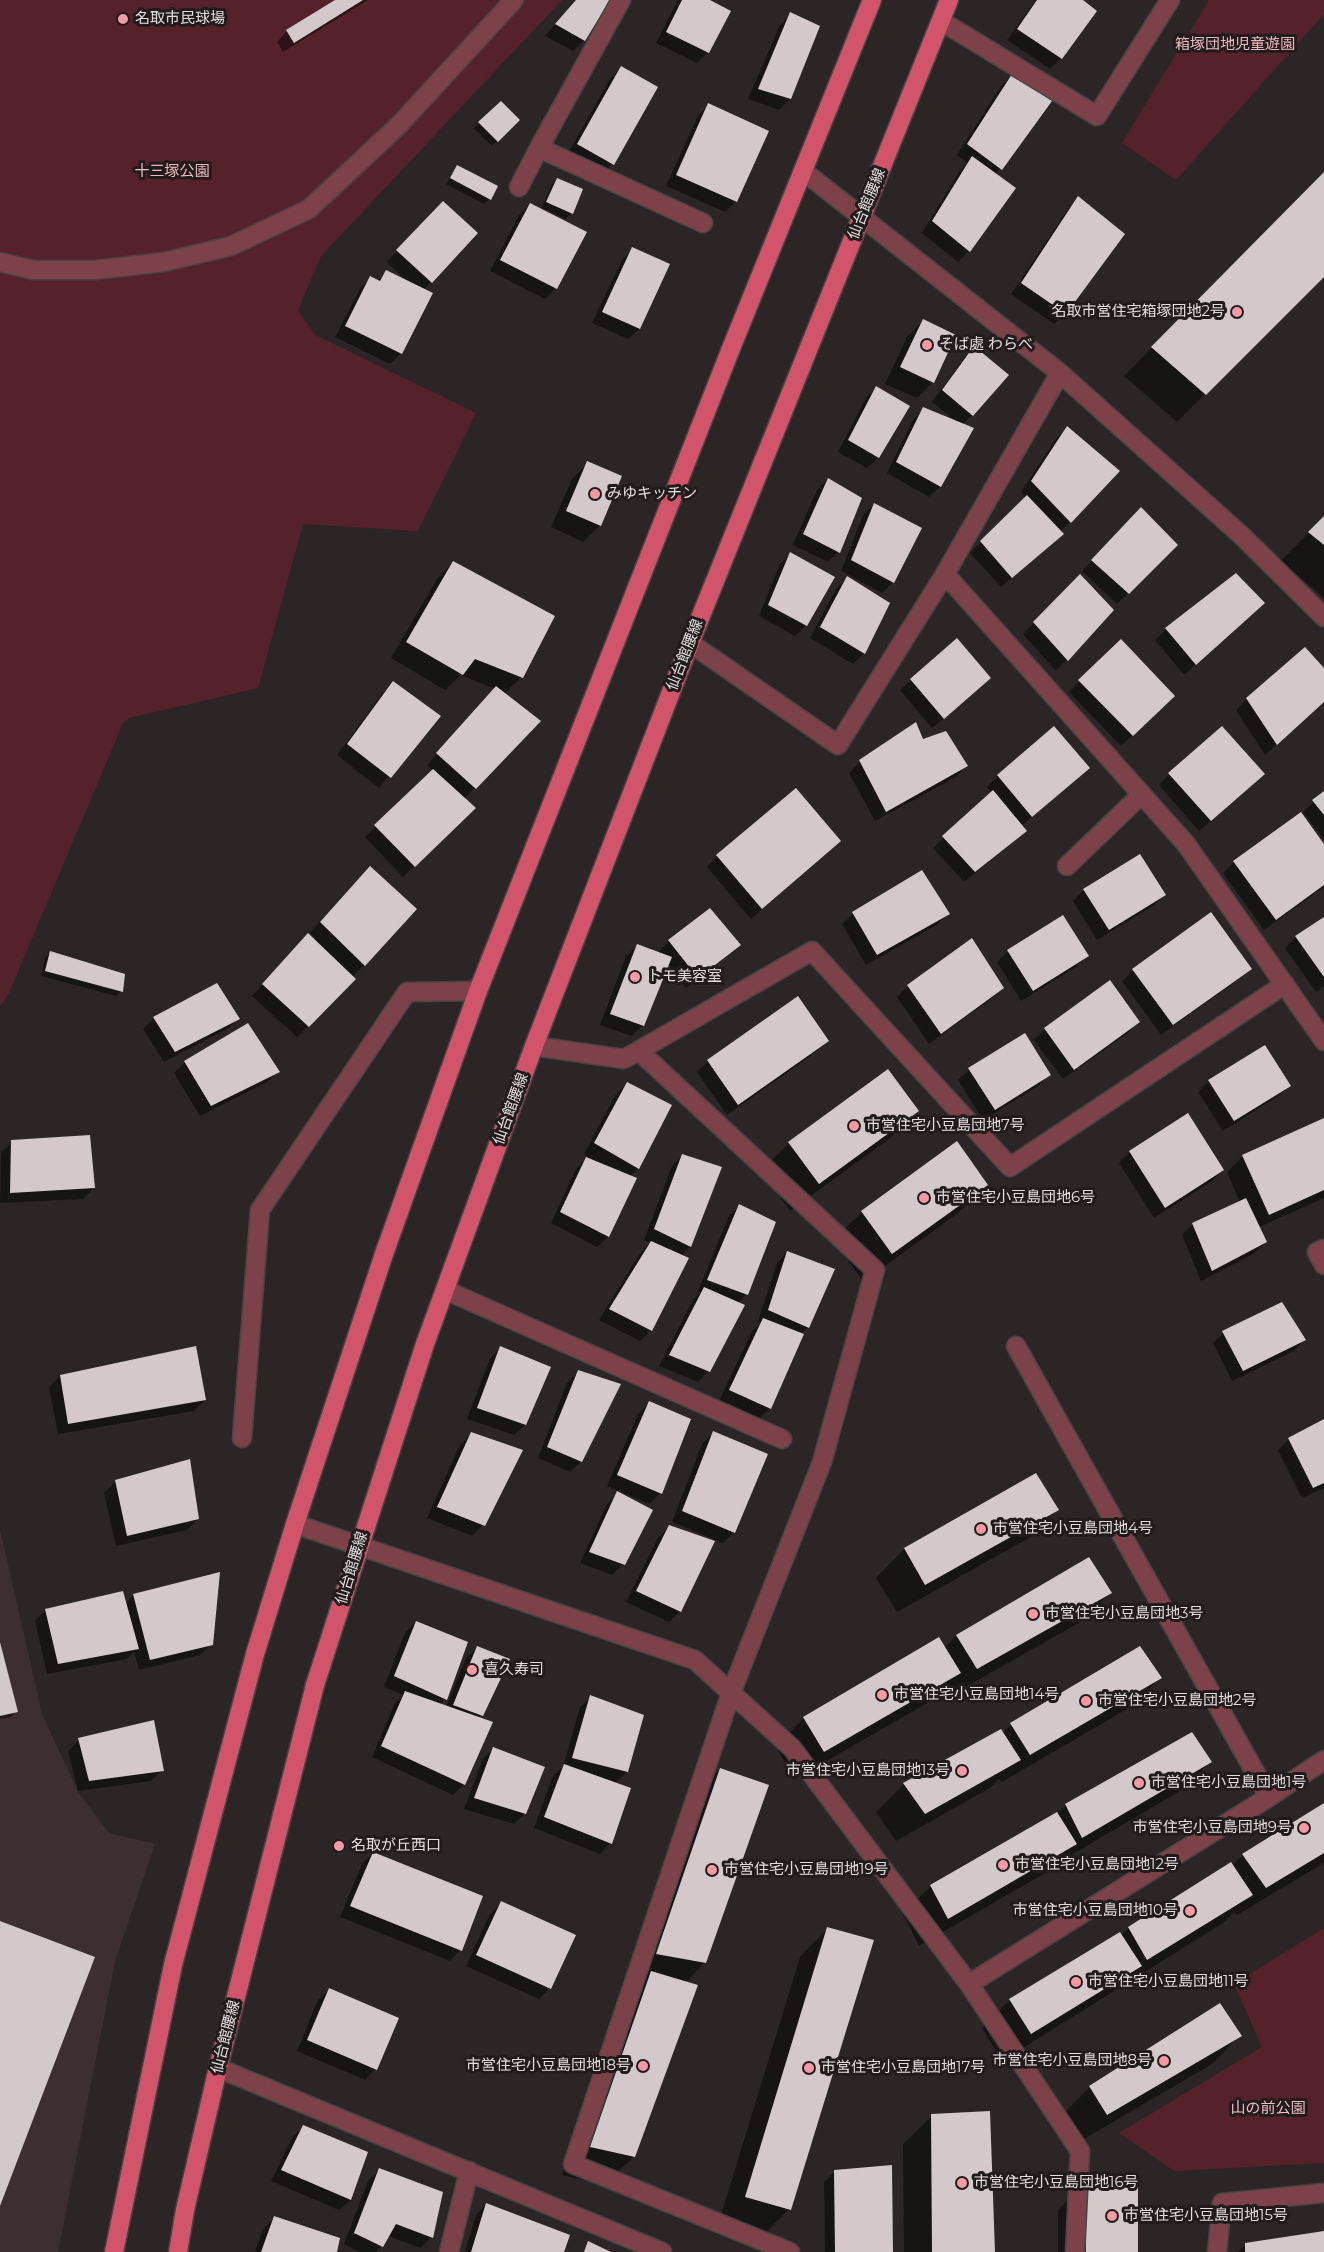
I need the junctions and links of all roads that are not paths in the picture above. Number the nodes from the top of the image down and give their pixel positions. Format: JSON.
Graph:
{"nodes":[{"id":1,"x":514,"y":0,"type":"edge"},
{"id":2,"x":621,"y":0,"type":"edge"},
{"id":3,"x":872,"y":0,"type":"edge"},
{"id":4,"x":949,"y":0,"type":"edge"},
{"id":5,"x":1170,"y":0,"type":"edge"},
{"id":6,"x":941,"y":21,"type":"junction"},
{"id":7,"x":539,"y":148,"type":"junction"},
{"id":8,"x":803,"y":171,"type":"junction"},
{"id":9,"x":519,"y":187,"type":"dead end"},
{"id":10,"x":862,"y":217,"type":"junction"},
{"id":11,"x":703,"y":223,"type":"dead end"},
{"id":12,"x":0,"y":262,"type":"edge"},
{"id":13,"x":1060,"y":374,"type":"junction"},
{"id":14,"x":945,"y":574,"type":"junction"},
{"id":15,"x":1324,"y":617,"type":"edge"},
{"id":16,"x":690,"y":643,"type":"junction"},
{"id":17,"x":1142,"y":794,"type":"junction"},
{"id":18,"x":1067,"y":866,"type":"dead end"},
{"id":19,"x":1285,"y":984,"type":"junction"},
{"id":20,"x":478,"y":991,"type":"junction"},
{"id":21,"x":1324,"y":1041,"type":"edge"},
{"id":22,"x":534,"y":1046,"type":"junction"},
{"id":23,"x":639,"y":1051,"type":"junction"},
{"id":24,"x":1324,"y":1248,"type":"edge"},
{"id":25,"x":1324,"y":1265,"type":"edge"},
{"id":26,"x":445,"y":1290,"type":"junction"},
{"id":27,"x":1016,"y":1346,"type":"dead end"},
{"id":28,"x":242,"y":1438,"type":"dead end"},
{"id":29,"x":782,"y":1439,"type":"dead end"},
{"id":30,"x":295,"y":1524,"type":"junction"},
{"id":31,"x":359,"y":1545,"type":"junction"},
{"id":32,"x":731,"y":1693,"type":"junction"},
{"id":33,"x":1324,"y":1760,"type":"edge"},
{"id":34,"x":1269,"y":1797,"type":"junction"},
{"id":35,"x":969,"y":1984,"type":"junction"},
{"id":36,"x":218,"y":2068,"type":"junction"},
{"id":37,"x":469,"y":2171,"type":"junction"},
{"id":38,"x":1324,"y":2193,"type":"edge"},
{"id":39,"x":114,"y":2252,"type":"edge"},
{"id":40,"x":178,"y":2252,"type":"edge"},
{"id":41,"x":449,"y":2252,"type":"edge"},
{"id":42,"x":662,"y":2252,"type":"edge"},
{"id":43,"x":790,"y":2252,"type":"edge"},
{"id":44,"x":1075,"y":2252,"type":"edge"},
{"id":45,"x":1217,"y":2252,"type":"edge"}],
"edges":[{"from":1,"to":12,"type":"street"},
{"from":2,"to":7,"type":"street"},
{"from":3,"to":8,"type":"main road"},
{"from":4,"to":6,"type":"main road","name":"仙台館腰線"},
{"from":5,"to":6,"type":"street"},
{"from":6,"to":10,"type":"main road","name":"仙台館腰線"},
{"from":7,"to":9,"type":"street"},
{"from":7,"to":11,"type":"street"},
{"from":8,"to":10,"type":"street"},
{"from":8,"to":20,"type":"main road"},
{"from":10,"to":13,"type":"street"},
{"from":10,"to":16,"type":"main road","name":"仙台館腰線"},
{"from":13,"to":14,"type":"street"},
{"from":13,"to":15,"type":"street"},
{"from":14,"to":16,"type":"street"},
{"from":14,"to":17,"type":"street"},
{"from":16,"to":22,"type":"main road","name":"仙台館腰線"},
{"from":17,"to":18,"type":"street"},
{"from":17,"to":19,"type":"street"},
{"from":19,"to":21,"type":"street"},
{"from":19,"to":23,"type":"street"},
{"from":20,"to":28,"type":"street"},
{"from":20,"to":30,"type":"main road"},
{"from":22,"to":23,"type":"street"},
{"from":22,"to":26,"type":"main road","name":"仙台館腰線"},
{"from":23,"to":32,"type":"street"},
{"from":24,"to":25,"type":"street"},
{"from":26,"to":29,"type":"street"},
{"from":26,"to":31,"type":"main road","name":"仙台館腰線"},
{"from":27,"to":34,"type":"street"},
{"from":30,"to":31,"type":"street"},
{"from":30,"to":39,"type":"main road"},
{"from":31,"to":32,"type":"street"},
{"from":31,"to":36,"type":"main road","name":"仙台館腰線"},
{"from":32,"to":35,"type":"street"},
{"from":32,"to":43,"type":"street"},
{"from":33,"to":34,"type":"street"},
{"from":34,"to":35,"type":"street"},
{"from":35,"to":44,"type":"street"},
{"from":36,"to":37,"type":"street"},
{"from":36,"to":40,"type":"main road","name":"仙台館腰線"},
{"from":37,"to":41,"type":"street"},
{"from":37,"to":42,"type":"street"},
{"from":38,"to":45,"type":"street"}]}
